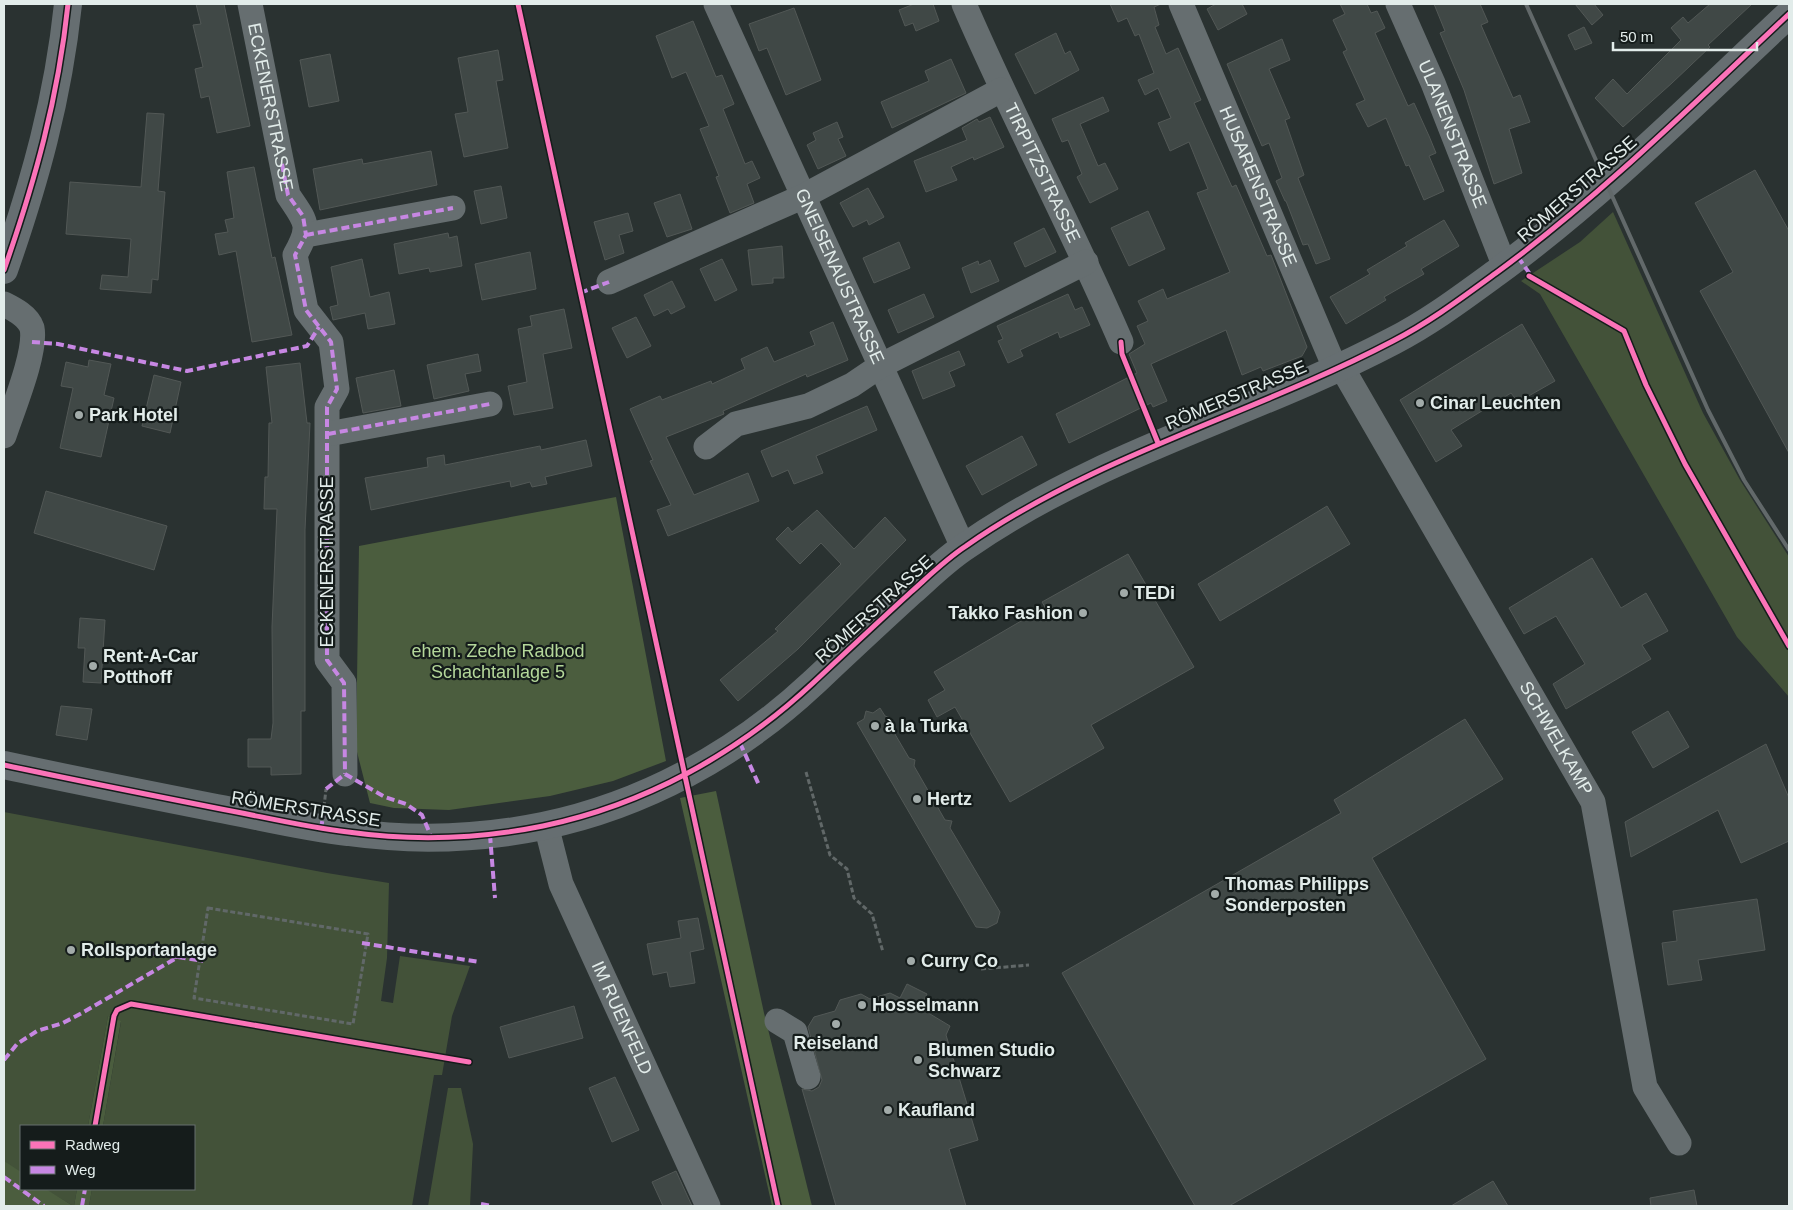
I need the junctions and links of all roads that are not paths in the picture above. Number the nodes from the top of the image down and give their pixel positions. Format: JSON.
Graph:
{"nodes":[{"id":1,"x":68,"y":4,"type":"edge"},
{"id":2,"x":250,"y":4,"type":"edge"},
{"id":3,"x":716,"y":4,"type":"edge"},
{"id":4,"x":964,"y":4,"type":"edge"},
{"id":5,"x":1181,"y":4,"type":"edge"},
{"id":6,"x":1398,"y":4,"type":"edge"},
{"id":7,"x":1789,"y":14,"type":"edge"},
{"id":8,"x":1001,"y":90,"type":"junction"},
{"id":9,"x":802,"y":197,"type":"junction"},
{"id":10,"x":453,"y":208,"type":"dead end"},
{"id":11,"x":306,"y":235,"type":"junction"},
{"id":12,"x":1086,"y":262,"type":"junction"},
{"id":13,"x":1504,"y":267,"type":"junction"},
{"id":14,"x":4,"y":270,"type":"edge"},
{"id":15,"x":609,"y":282,"type":"dead end"},
{"id":16,"x":4,"y":304,"type":"edge"},
{"id":17,"x":1121,"y":342,"type":"dead end"},
{"id":18,"x":880,"y":366,"type":"junction"},
{"id":19,"x":1338,"y":367,"type":"junction"},
{"id":20,"x":490,"y":404,"type":"dead end"},
{"id":21,"x":328,"y":434,"type":"junction"},
{"id":22,"x":4,"y":436,"type":"edge"},
{"id":23,"x":706,"y":447,"type":"dead end"},
{"id":24,"x":963,"y":547,"type":"junction"},
{"id":25,"x":4,"y":765,"type":"edge"},
{"id":26,"x":336,"y":782,"type":"road end"},
{"id":27,"x":546,"y":825,"type":"junction"},
{"id":28,"x":777,"y":1021,"type":"dead end"},
{"id":29,"x":808,"y":1077,"type":"dead end"},
{"id":30,"x":1679,"y":1143,"type":"dead end"},
{"id":31,"x":708,"y":1206,"type":"edge"}],
"edges":[{"from":1,"to":14,"type":"main road"},
{"from":2,"to":11,"type":"street","name":"ECKENERSTRASSE"},
{"from":3,"to":9,"type":"street","name":"GNEISENAUSTRASSE"},
{"from":4,"to":8,"type":"street","name":"TIRPITZSTRASSE"},
{"from":5,"to":19,"type":"street","name":"HUSARENSTRASSE"},
{"from":6,"to":13,"type":"street","name":"ULANENSTRASSE"},
{"from":7,"to":13,"type":"main road","name":"RÖMERSTRASSE"},
{"from":8,"to":9,"type":"street"},
{"from":8,"to":12,"type":"street","name":"TIRPITZSTRASSE"},
{"from":9,"to":15,"type":"street"},
{"from":9,"to":18,"type":"street","name":"GNEISENAUSTRASSE"},
{"from":10,"to":11,"type":"street"},
{"from":11,"to":21,"type":"street","name":"ECKENERSTRASSE"},
{"from":12,"to":17,"type":"street","name":"TIRPITZSTRASSE"},
{"from":12,"to":18,"type":"street"},
{"from":13,"to":19,"type":"main road","name":"RÖMERSTRASSE"},
{"from":16,"to":22,"type":"street"},
{"from":18,"to":23,"type":"street"},
{"from":18,"to":24,"type":"street","name":"GNEISENAUSTRASSE"},
{"from":19,"to":24,"type":"main road","name":"RÖMERSTRASSE"},
{"from":19,"to":30,"type":"street","name":"SCHWELKAMP"},
{"from":20,"to":21,"type":"street"},
{"from":21,"to":26,"type":"street","name":"ECKENERSTRASSE"},
{"from":24,"to":27,"type":"main road","name":"RÖMERSTRASSE"},
{"from":25,"to":27,"type":"main road","name":"RÖMERSTRASSE"},
{"from":27,"to":31,"type":"street","name":"IM RUENFELD"},
{"from":28,"to":29,"type":"street"}]}
